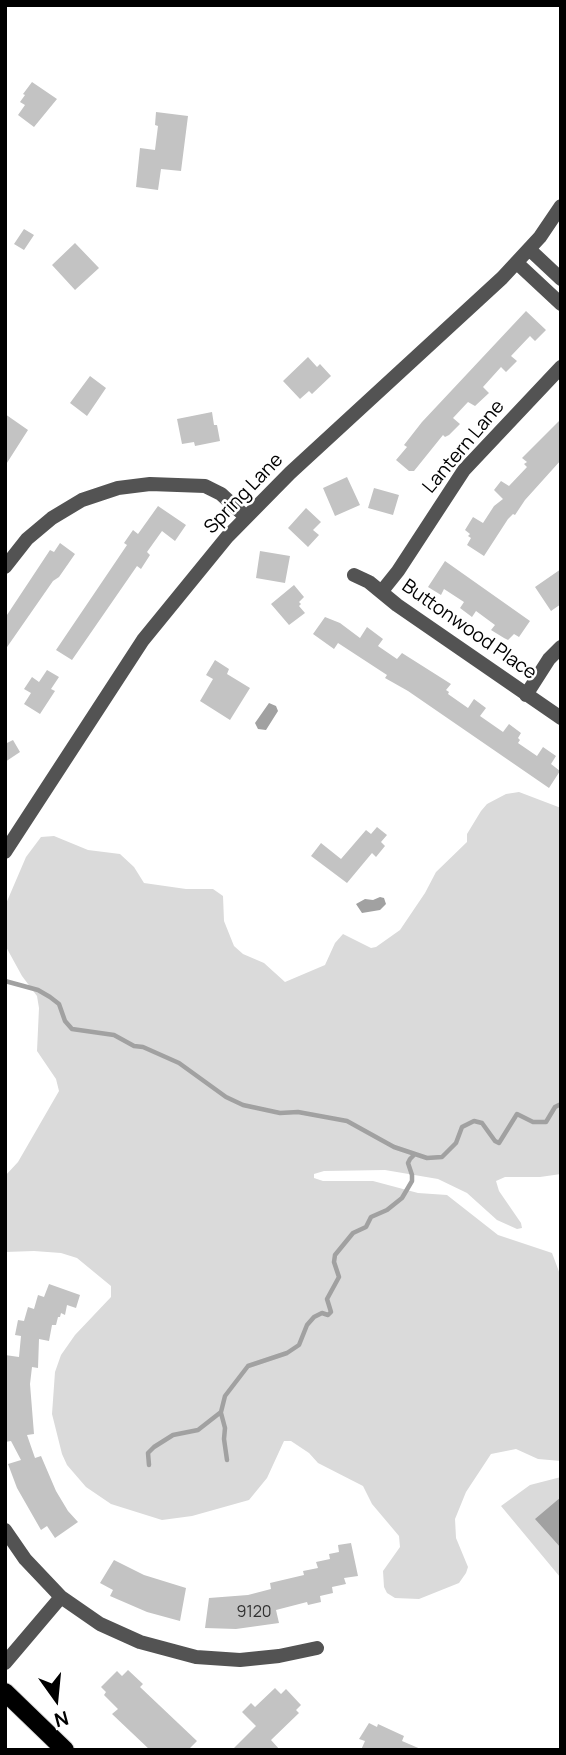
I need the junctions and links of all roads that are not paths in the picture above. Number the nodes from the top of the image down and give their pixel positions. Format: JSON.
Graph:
{"nodes":[{"id":1,"x":561,"y":206,"type":"edge"},
{"id":2,"x":529,"y":249,"type":"junction"},
{"id":3,"x":517,"y":263,"type":"junction"},
{"id":4,"x":561,"y":279,"type":"edge"},
{"id":5,"x":561,"y":304,"type":"edge"},
{"id":6,"x":561,"y":367,"type":"edge"},
{"id":7,"x":246,"y":517,"type":"junction"},
{"id":8,"x":5,"y":568,"type":"edge"},
{"id":9,"x":354,"y":575,"type":"dead end"},
{"id":10,"x":382,"y":591,"type":"junction"},
{"id":11,"x":561,"y":647,"type":"edge"},
{"id":12,"x":526,"y":695,"type":"junction"},
{"id":13,"x":561,"y":718,"type":"edge"},
{"id":14,"x":5,"y":852,"type":"edge"},
{"id":15,"x":5,"y":1530,"type":"edge"},
{"id":16,"x":61,"y":1597,"type":"junction"},
{"id":17,"x":317,"y":1648,"type":"dead end"},
{"id":18,"x":5,"y":1663,"type":"edge"},
{"id":19,"x":5,"y":1692,"type":"edge"},
{"id":20,"x":65,"y":1750,"type":"edge"}],
"edges":[{"from":1,"to":2,"type":"street","name":"Spring Lane"},
{"from":2,"to":3,"type":"street","name":"Spring Lane"},
{"from":2,"to":4,"type":"street"},
{"from":3,"to":5,"type":"street"},
{"from":3,"to":7,"type":"street","name":"Spring Lane"},
{"from":6,"to":10,"type":"street","name":"Lantern Lane"},
{"from":7,"to":8,"type":"street"},
{"from":7,"to":14,"type":"street","name":"Spring Lane"},
{"from":9,"to":10,"type":"street","name":"Buttonwood Place"},
{"from":10,"to":12,"type":"street","name":"Buttonwood Place"},
{"from":11,"to":12,"type":"street"},
{"from":12,"to":13,"type":"street","name":"Buttonwood Place"},
{"from":15,"to":16,"type":"street"},
{"from":16,"to":17,"type":"street"},
{"from":16,"to":18,"type":"street"},
{"from":19,"to":20,"type":"main road"}]}
